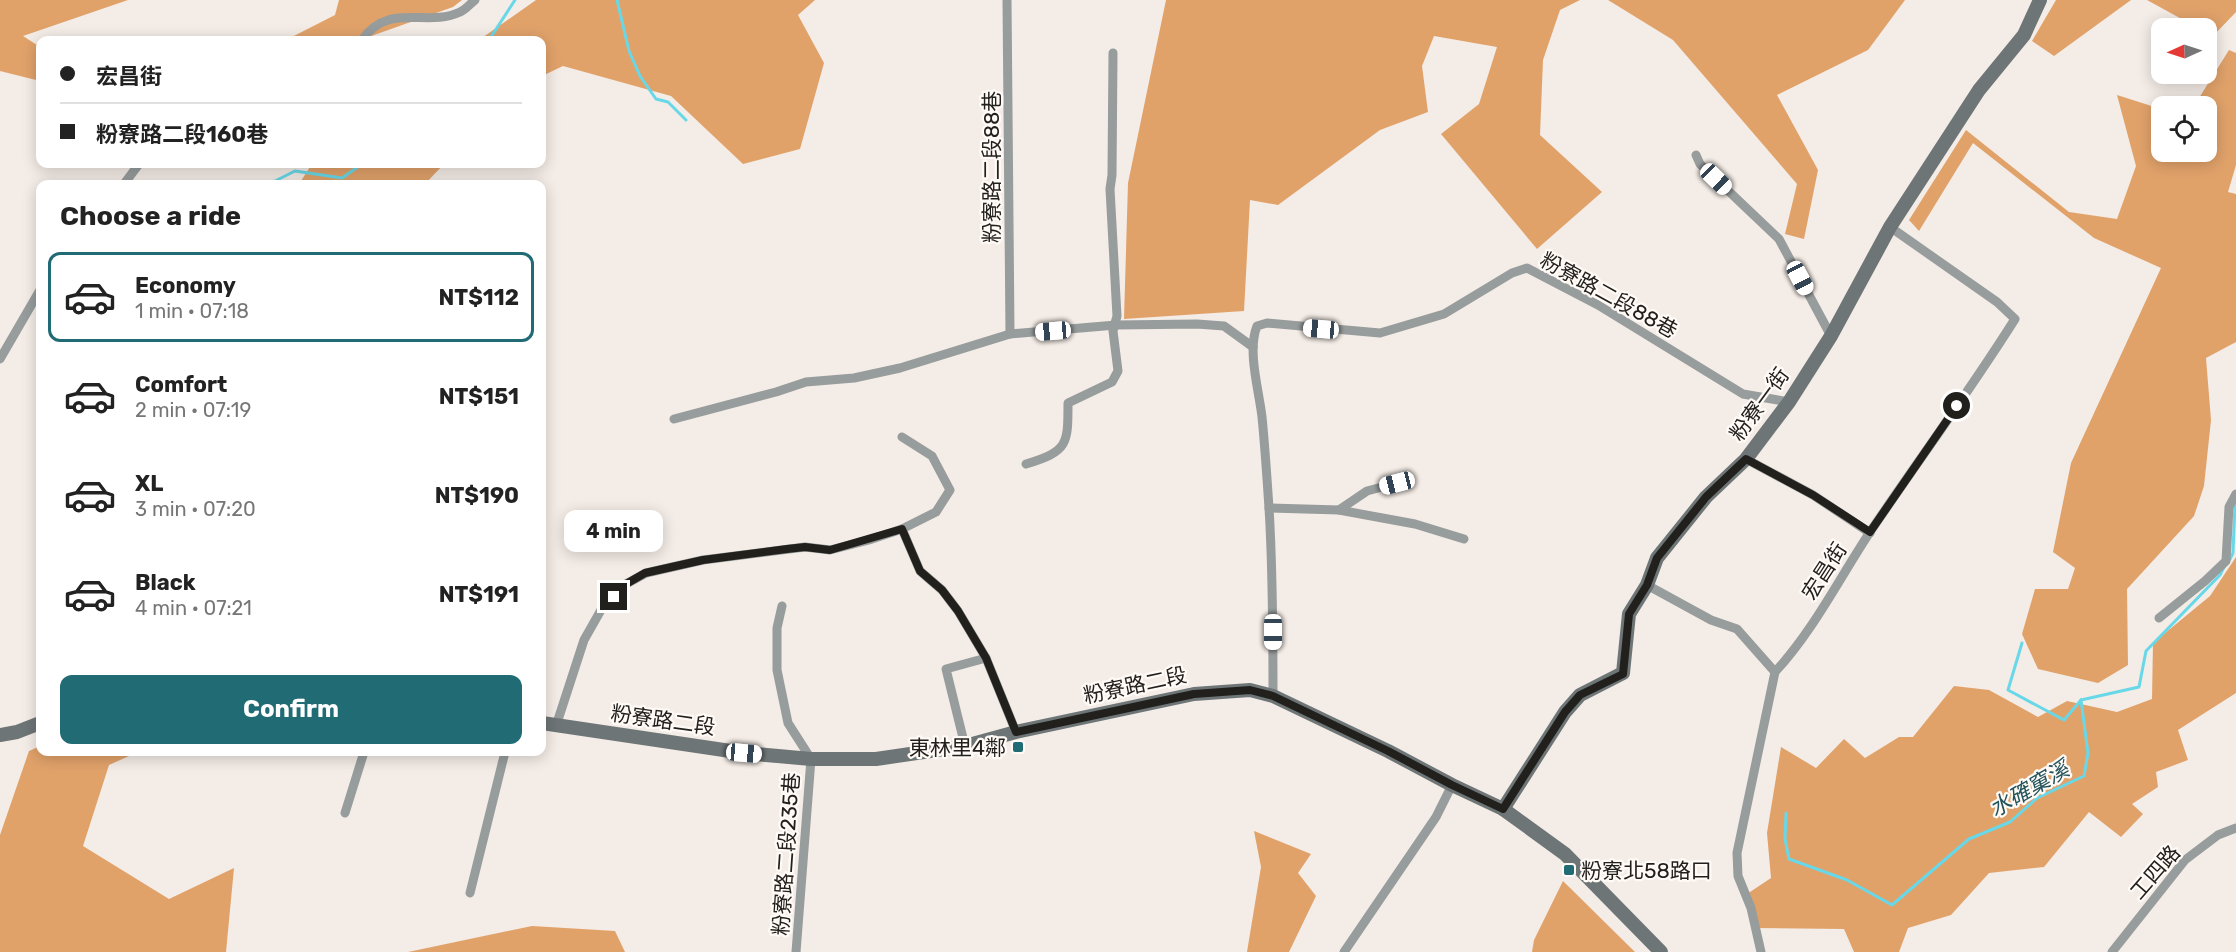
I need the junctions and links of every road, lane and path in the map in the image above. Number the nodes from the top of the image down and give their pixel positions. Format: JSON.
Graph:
{"nodes":[{"id":1,"x":475,"y":0,"type":"edge"},
{"id":2,"x":1007,"y":0,"type":"edge"},
{"id":3,"x":2040,"y":0,"type":"edge"},
{"id":4,"x":365,"y":36,"type":"edge"},
{"id":5,"x":1113,"y":53,"type":"dead end"},
{"id":6,"x":1696,"y":155,"type":"dead end"},
{"id":7,"x":1890,"y":227,"type":"junction"},
{"id":8,"x":36,"y":297,"type":"edge"},
{"id":9,"x":1116,"y":325,"type":"junction"},
{"id":10,"x":1010,"y":334,"type":"junction"},
{"id":11,"x":1831,"y":336,"type":"junction"},
{"id":12,"x":1253,"y":347,"type":"junction"},
{"id":13,"x":0,"y":359,"type":"edge"},
{"id":14,"x":1789,"y":402,"type":"junction"},
{"id":15,"x":674,"y":419,"type":"dead end"},
{"id":16,"x":902,"y":437,"type":"dead end"},
{"id":17,"x":1746,"y":459,"type":"junction"},
{"id":18,"x":1026,"y":464,"type":"dead end"},
{"id":19,"x":1397,"y":483,"type":"dead end"},
{"id":20,"x":2236,"y":494,"type":"edge"},
{"id":21,"x":1269,"y":508,"type":"junction"},
{"id":22,"x":1339,"y":510,"type":"junction"},
{"id":23,"x":902,"y":529,"type":"junction"},
{"id":24,"x":1870,"y":532,"type":"junction"},
{"id":25,"x":1464,"y":539,"type":"dead end"},
{"id":26,"x":1647,"y":585,"type":"junction"},
{"id":27,"x":782,"y":606,"type":"dead end"},
{"id":28,"x":2159,"y":618,"type":"dead end"},
{"id":29,"x":986,"y":658,"type":"junction"},
{"id":30,"x":1774,"y":672,"type":"junction"},
{"id":31,"x":1273,"y":696,"type":"junction"},
{"id":32,"x":546,"y":724,"type":"edge"},
{"id":33,"x":36,"y":725,"type":"edge"},
{"id":34,"x":556,"y":726,"type":"junction"},
{"id":35,"x":1016,"y":732,"type":"junction"},
{"id":36,"x":0,"y":735,"type":"edge"},
{"id":37,"x":965,"y":746,"type":"junction"},
{"id":38,"x":363,"y":756,"type":"edge"},
{"id":39,"x":505,"y":756,"type":"edge"},
{"id":40,"x":811,"y":759,"type":"junction"},
{"id":41,"x":1452,"y":785,"type":"junction"},
{"id":42,"x":1503,"y":809,"type":"junction"},
{"id":43,"x":345,"y":813,"type":"dead end"},
{"id":44,"x":2236,"y":828,"type":"edge"},
{"id":45,"x":470,"y":893,"type":"dead end"},
{"id":46,"x":796,"y":952,"type":"edge"},
{"id":47,"x":1344,"y":952,"type":"edge"},
{"id":48,"x":1661,"y":952,"type":"edge"},
{"id":49,"x":1761,"y":952,"type":"edge"},
{"id":50,"x":2112,"y":952,"type":"edge"}],
"edges":[{"from":1,"to":4,"type":"street"},
{"from":2,"to":10,"type":"street","name":"粉寮路二段88巷"},
{"from":3,"to":7,"type":"main road","name":"粉寮一街"},
{"from":5,"to":9,"type":"street"},
{"from":6,"to":11,"type":"street"},
{"from":7,"to":11,"type":"main road","name":"粉寮一街"},
{"from":7,"to":24,"type":"street","name":"宏昌街"},
{"from":8,"to":13,"type":"street"},
{"from":9,"to":10,"type":"street"},
{"from":9,"to":12,"type":"street"},
{"from":9,"to":18,"type":"street"},
{"from":10,"to":15,"type":"street"},
{"from":11,"to":14,"type":"main road","name":"粉寮一街"},
{"from":12,"to":14,"type":"street","name":"粉寮路二段88巷"},
{"from":12,"to":21,"type":"street"},
{"from":14,"to":17,"type":"main road","name":"粉寮一街"},
{"from":16,"to":23,"type":"street"},
{"from":17,"to":24,"type":"street"},
{"from":17,"to":26,"type":"main road","name":"粉寮一街"},
{"from":19,"to":22,"type":"street"},
{"from":20,"to":28,"type":"street"},
{"from":21,"to":22,"type":"street"},
{"from":21,"to":31,"type":"street"},
{"from":22,"to":25,"type":"street"},
{"from":23,"to":29,"type":"street"},
{"from":23,"to":34,"type":"street"},
{"from":24,"to":30,"type":"street","name":"宏昌街"},
{"from":26,"to":30,"type":"street"},
{"from":26,"to":42,"type":"main road","name":"粉寮一街"},
{"from":27,"to":40,"type":"street"},
{"from":29,"to":35,"type":"street"},
{"from":29,"to":37,"type":"street"},
{"from":30,"to":49,"type":"street","name":"宏昌街"},
{"from":31,"to":35,"type":"main road","name":"粉寮路二段"},
{"from":31,"to":41,"type":"main road","name":"粉寮路二段"},
{"from":32,"to":34,"type":"main road","name":"粉寮路二段"},
{"from":33,"to":36,"type":"main road"},
{"from":34,"to":40,"type":"main road","name":"粉寮路二段"},
{"from":35,"to":37,"type":"main road","name":"粉寮路二段"},
{"from":37,"to":40,"type":"main road","name":"粉寮路二段"},
{"from":38,"to":43,"type":"street"},
{"from":39,"to":45,"type":"street"},
{"from":40,"to":46,"type":"street","name":"粉寮路二段235巷"},
{"from":41,"to":42,"type":"main road","name":"粉寮路二段"},
{"from":41,"to":47,"type":"street"},
{"from":42,"to":48,"type":"main road","name":"粉寮路二段"},
{"from":44,"to":50,"type":"street","name":"工四路"}]}
